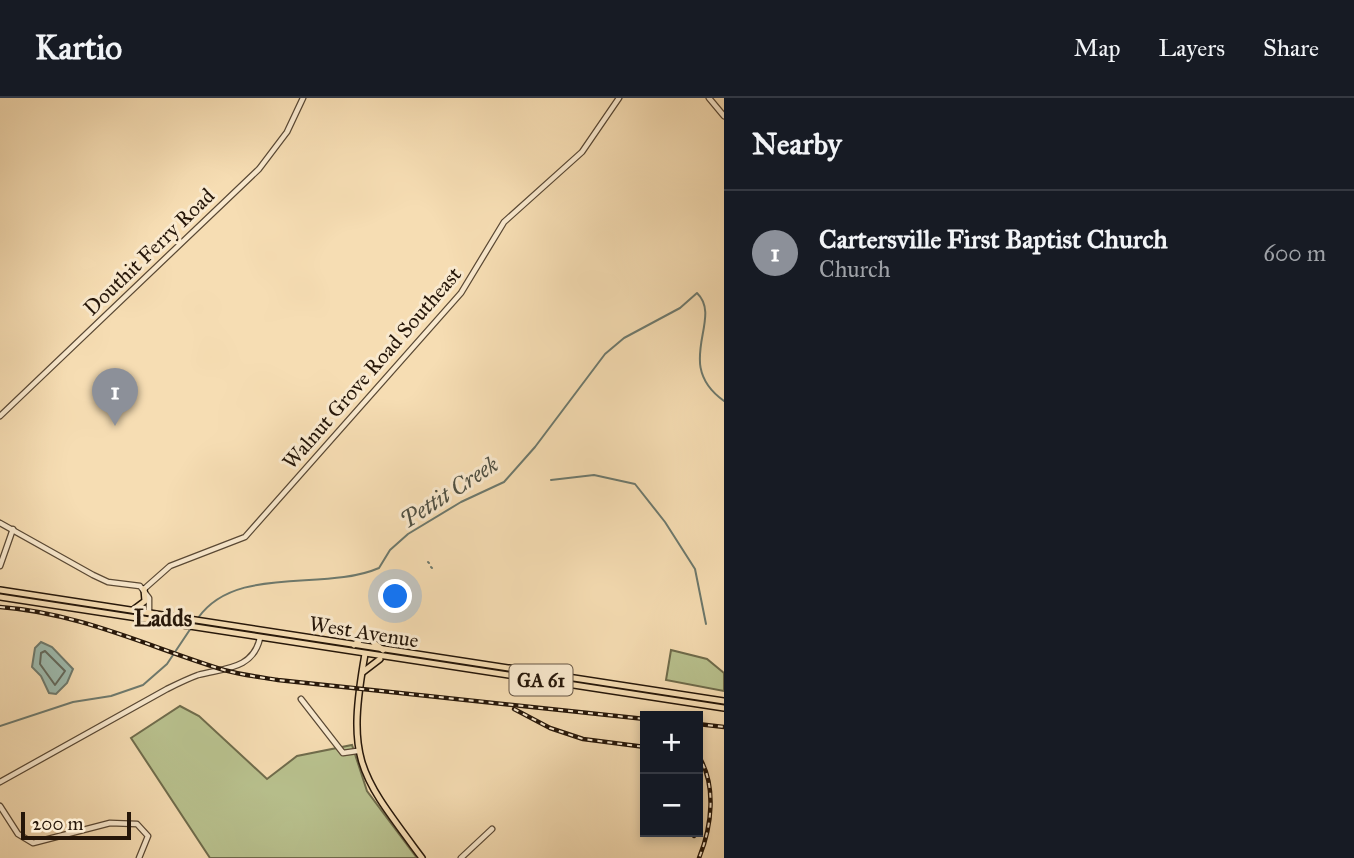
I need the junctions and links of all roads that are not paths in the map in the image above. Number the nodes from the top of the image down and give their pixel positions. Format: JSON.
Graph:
{"nodes":[{"id":1,"x":303,"y":98,"type":"edge"},
{"id":2,"x":619,"y":98,"type":"edge"},
{"id":3,"x":709,"y":98,"type":"edge"},
{"id":4,"x":724,"y":116,"type":"edge"},
{"id":5,"x":0,"y":416,"type":"edge"},
{"id":6,"x":0,"y":523,"type":"edge"},
{"id":7,"x":13,"y":529,"type":"junction"},
{"id":8,"x":0,"y":566,"type":"edge"},
{"id":9,"x":1,"y":589,"type":"edge"},
{"id":10,"x":144,"y":589,"type":"junction"},
{"id":11,"x":0,"y":597,"type":"edge"},
{"id":12,"x":132,"y":611,"type":"junction"},
{"id":13,"x":149,"y":614,"type":"junction"},
{"id":14,"x":148,"y":621,"type":"junction"},
{"id":15,"x":260,"y":638,"type":"junction"},
{"id":16,"x":350,"y":645,"type":"junction"},
{"id":17,"x":366,"y":651,"type":"junction"},
{"id":18,"x":348,"y":652,"type":"junction"},
{"id":19,"x":385,"y":654,"type":"junction"},
{"id":20,"x":362,"y":672,"type":"junction"},
{"id":21,"x":302,"y":699,"type":"dead end"},
{"id":22,"x":721,"y":704,"type":"edge"},
{"id":23,"x":357,"y":751,"type":"junction"},
{"id":24,"x":0,"y":782,"type":"edge"},
{"id":25,"x":0,"y":806,"type":"edge"},
{"id":26,"x":492,"y":829,"type":"dead end"},
{"id":27,"x":139,"y":858,"type":"edge"},
{"id":28,"x":422,"y":858,"type":"edge"},
{"id":29,"x":461,"y":858,"type":"edge"}],
"edges":[{"from":1,"to":5,"type":"street","name":"Douthit Ferry Road"},
{"from":2,"to":10,"type":"street","name":"Walnut Grove Road Southeast"},
{"from":3,"to":4,"type":"street"},
{"from":6,"to":7,"type":"street"},
{"from":7,"to":8,"type":"street"},
{"from":7,"to":10,"type":"street"},
{"from":9,"to":12,"type":"main road","name":"West Avenue","number":"GA 61"},
{"from":10,"to":12,"type":"main road"},
{"from":10,"to":13,"type":"street"},
{"from":11,"to":14,"type":"main road","name":"West Avenue","number":"GA 61"},
{"from":12,"to":13,"type":"main road","name":"West Avenue","number":"GA 61"},
{"from":13,"to":14,"type":"street"},
{"from":13,"to":16,"type":"main road","name":"West Avenue","number":"GA 61"},
{"from":14,"to":15,"type":"main road","name":"West Avenue","number":"GA 61"},
{"from":15,"to":18,"type":"main road","name":"West Avenue","number":"GA 61"},
{"from":15,"to":24,"type":"street"},
{"from":16,"to":17,"type":"main road","name":"West Avenue","number":"GA 61"},
{"from":16,"to":19,"type":"main road"},
{"from":17,"to":18,"type":"main road","name":"West Avenue","number":"GA 61"},
{"from":17,"to":19,"type":"main road","name":"West Avenue","number":"GA 61"},
{"from":17,"to":20,"type":"main road"},
{"from":18,"to":20,"type":"main road"},
{"from":19,"to":20,"type":"main road"},
{"from":19,"to":22,"type":"main road","name":"West Avenue","number":"GA 61"},
{"from":20,"to":23,"type":"main road"},
{"from":21,"to":23,"type":"street"},
{"from":23,"to":28,"type":"main road"},
{"from":25,"to":27,"type":"street"},
{"from":26,"to":29,"type":"street"}]}
